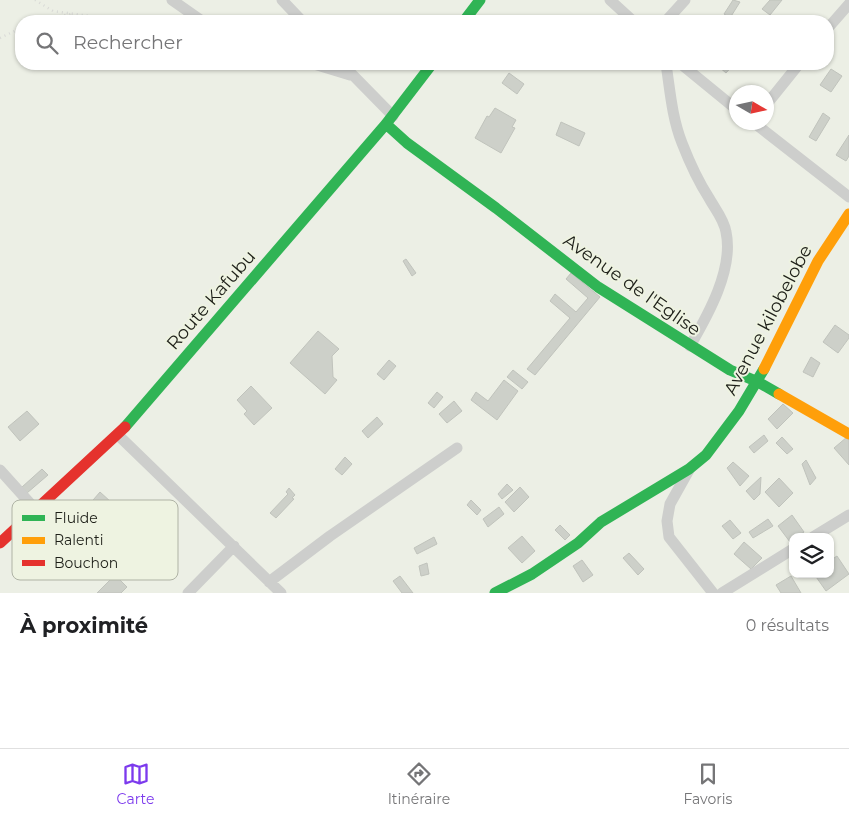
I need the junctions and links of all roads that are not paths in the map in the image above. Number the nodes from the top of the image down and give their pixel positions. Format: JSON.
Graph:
{"nodes":[{"id":1,"x":172,"y":0,"type":"edge"},
{"id":2,"x":282,"y":0,"type":"edge"},
{"id":3,"x":480,"y":0,"type":"edge"},
{"id":4,"x":610,"y":0,"type":"edge"},
{"id":5,"x":685,"y":0,"type":"edge"},
{"id":6,"x":849,"y":4,"type":"edge"},
{"id":7,"x":193,"y":15,"type":"edge"},
{"id":8,"x":296,"y":15,"type":"edge"},
{"id":9,"x":469,"y":15,"type":"edge"},
{"id":10,"x":626,"y":15,"type":"edge"},
{"id":11,"x":671,"y":15,"type":"edge"},
{"id":12,"x":834,"y":21,"type":"edge"},
{"id":13,"x":333,"y":70,"type":"edge"},
{"id":14,"x":347,"y":70,"type":"edge"},
{"id":15,"x":427,"y":70,"type":"edge"},
{"id":16,"x":667,"y":70,"type":"edge"},
{"id":17,"x":687,"y":70,"type":"edge"},
{"id":18,"x":794,"y":70,"type":"edge"},
{"id":19,"x":352,"y":76,"type":"junction"},
{"id":20,"x":774,"y":95,"type":"edge"},
{"id":21,"x":729,"y":103,"type":"edge"},
{"id":22,"x":389,"y":120,"type":"junction"},
{"id":23,"x":763,"y":130,"type":"edge"},
{"id":24,"x":849,"y":197,"type":"edge"},
{"id":25,"x":849,"y":214,"type":"edge"},
{"id":26,"x":690,"y":346,"type":"junction"},
{"id":27,"x":758,"y":382,"type":"junction"},
{"id":28,"x":849,"y":434,"type":"edge"},
{"id":29,"x":118,"y":435,"type":"junction"},
{"id":30,"x":457,"y":448,"type":"dead end"},
{"id":31,"x":689,"y":469,"type":"junction"},
{"id":32,"x":0,"y":470,"type":"edge"},
{"id":33,"x":27,"y":500,"type":"edge"},
{"id":34,"x":47,"y":500,"type":"edge"},
{"id":35,"x":849,"y":515,"type":"edge"},
{"id":36,"x":12,"y":532,"type":"edge"},
{"id":37,"x":820,"y":533,"type":"edge"},
{"id":38,"x":0,"y":543,"type":"edge"},
{"id":39,"x":234,"y":546,"type":"junction"},
{"id":40,"x":789,"y":551,"type":"edge"},
{"id":41,"x":269,"y":582,"type":"junction"},
{"id":42,"x":188,"y":593,"type":"edge"},
{"id":43,"x":281,"y":593,"type":"edge"},
{"id":44,"x":495,"y":593,"type":"edge"},
{"id":45,"x":713,"y":593,"type":"edge"},
{"id":46,"x":722,"y":593,"type":"edge"}],
"edges":[{"from":1,"to":7,"type":"street"},
{"from":2,"to":8,"type":"street"},
{"from":3,"to":9,"type":"street"},
{"from":4,"to":10,"type":"street"},
{"from":5,"to":11,"type":"street"},
{"from":6,"to":12,"type":"street"},
{"from":13,"to":19,"type":"street"},
{"from":14,"to":19,"type":"street"},
{"from":15,"to":22,"type":"street","name":"Route Kafubu"},
{"from":16,"to":26,"type":"street"},
{"from":17,"to":21,"type":"street"},
{"from":18,"to":20,"type":"street"},
{"from":19,"to":22,"type":"street"},
{"from":22,"to":26,"type":"street","name":"Avenue de l'Eglise"},
{"from":22,"to":29,"type":"street","name":"Route Kafubu"},
{"from":23,"to":24,"type":"street"},
{"from":25,"to":27,"type":"street","name":"Avenue kilobelobe"},
{"from":26,"to":27,"type":"street","name":"Avenue de l'Eglise"},
{"from":27,"to":28,"type":"street","name":"Avenue de l'Eglise"},
{"from":27,"to":31,"type":"street","name":"Avenue kilobelobe"},
{"from":29,"to":34,"type":"street","name":"Route Kafubu"},
{"from":29,"to":39,"type":"street"},
{"from":30,"to":41,"type":"street"},
{"from":31,"to":44,"type":"street","name":"Avenue kilobelobe"},
{"from":31,"to":45,"type":"street"},
{"from":32,"to":33,"type":"street"},
{"from":35,"to":37,"type":"street"},
{"from":36,"to":38,"type":"street","name":"Route Kafubu"},
{"from":39,"to":41,"type":"street"},
{"from":39,"to":42,"type":"street"},
{"from":40,"to":46,"type":"street"},
{"from":41,"to":43,"type":"street"}]}
